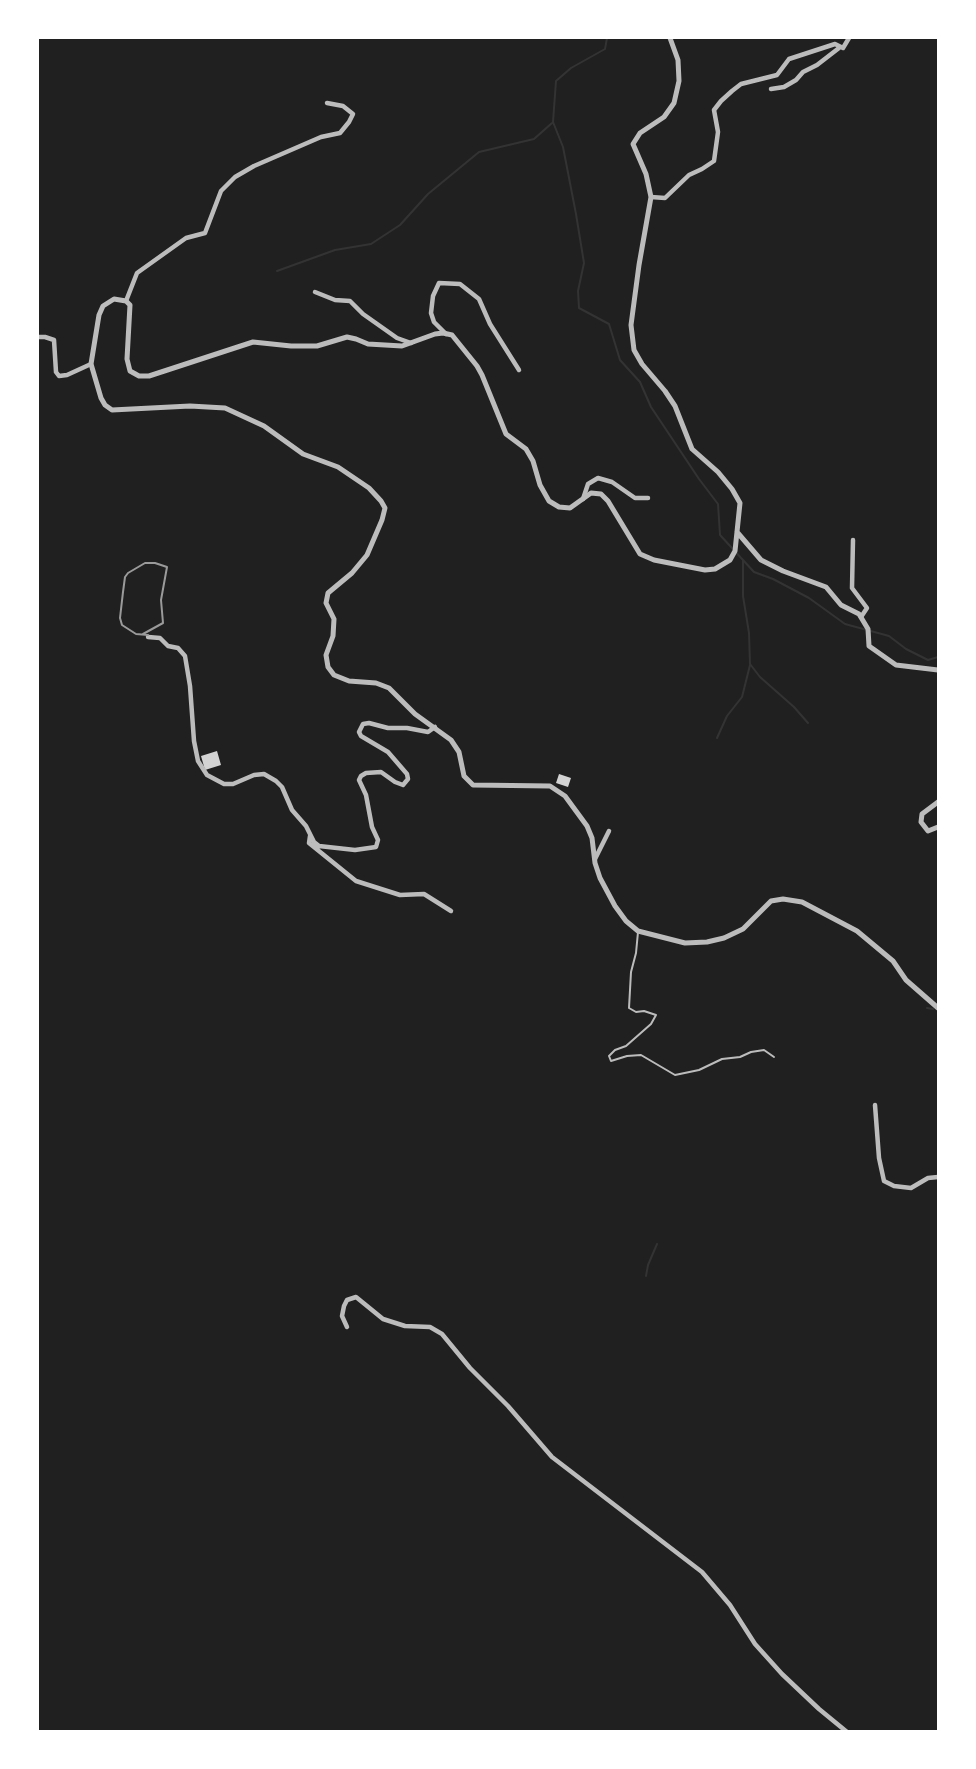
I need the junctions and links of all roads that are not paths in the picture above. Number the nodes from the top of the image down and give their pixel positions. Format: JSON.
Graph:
{"nodes":[{"id":1,"x":670,"y":38,"type":"edge"},
{"id":2,"x":849,"y":38,"type":"edge"},
{"id":3,"x":839,"y":48,"type":"junction"},
{"id":4,"x":771,"y":89,"type":"dead end"},
{"id":5,"x":327,"y":103,"type":"dead end"},
{"id":6,"x":651,"y":196,"type":"junction"},
{"id":7,"x":315,"y":292,"type":"dead end"},
{"id":8,"x":126,"y":301,"type":"junction"},
{"id":9,"x":446,"y":334,"type":"junction"},
{"id":10,"x":38,"y":337,"type":"edge"},
{"id":11,"x":411,"y":343,"type":"junction"},
{"id":12,"x":92,"y":364,"type":"junction"},
{"id":13,"x":519,"y":370,"type":"dead end"},
{"id":14,"x":648,"y":498,"type":"dead end"},
{"id":15,"x":584,"y":499,"type":"junction"},
{"id":16,"x":737,"y":532,"type":"junction"},
{"id":17,"x":853,"y":540,"type":"dead end"},
{"id":18,"x":860,"y":616,"type":"junction"},
{"id":19,"x":148,"y":637,"type":"dead end"},
{"id":20,"x":939,"y":670,"type":"edge"},
{"id":21,"x":435,"y":727,"type":"junction"},
{"id":22,"x":939,"y":802,"type":"edge"},
{"id":23,"x":939,"y":827,"type":"edge"},
{"id":24,"x":609,"y":831,"type":"dead end"},
{"id":25,"x":310,"y":836,"type":"junction"},
{"id":26,"x":595,"y":859,"type":"junction"},
{"id":27,"x":451,"y":911,"type":"dead end"},
{"id":28,"x":638,"y":931,"type":"junction"},
{"id":29,"x":939,"y":1008,"type":"edge"},
{"id":30,"x":774,"y":1057,"type":"dead end"},
{"id":31,"x":875,"y":1105,"type":"dead end"},
{"id":32,"x":939,"y":1177,"type":"edge"},
{"id":33,"x":347,"y":1327,"type":"dead end"},
{"id":34,"x":848,"y":1731,"type":"edge"}],
"edges":[{"from":1,"to":6,"type":"street"},
{"from":2,"to":3,"type":"street"},
{"from":3,"to":4,"type":"street"},
{"from":3,"to":6,"type":"street"},
{"from":5,"to":8,"type":"street"},
{"from":6,"to":16,"type":"street"},
{"from":7,"to":11,"type":"street"},
{"from":8,"to":11,"type":"street"},
{"from":8,"to":12,"type":"street"},
{"from":9,"to":11,"type":"street"},
{"from":9,"to":13,"type":"street"},
{"from":9,"to":15,"type":"street"},
{"from":10,"to":12,"type":"street"},
{"from":12,"to":21,"type":"street"},
{"from":14,"to":15,"type":"street"},
{"from":15,"to":16,"type":"street"},
{"from":16,"to":18,"type":"street"},
{"from":17,"to":18,"type":"street"},
{"from":18,"to":20,"type":"street"},
{"from":19,"to":25,"type":"street"},
{"from":21,"to":25,"type":"street"},
{"from":21,"to":26,"type":"street"},
{"from":22,"to":23,"type":"street"},
{"from":24,"to":26,"type":"street"},
{"from":25,"to":27,"type":"street"},
{"from":26,"to":28,"type":"street"},
{"from":28,"to":29,"type":"street"},
{"from":28,"to":30,"type":"lane"},
{"from":31,"to":32,"type":"street"},
{"from":33,"to":34,"type":"street"}]}
